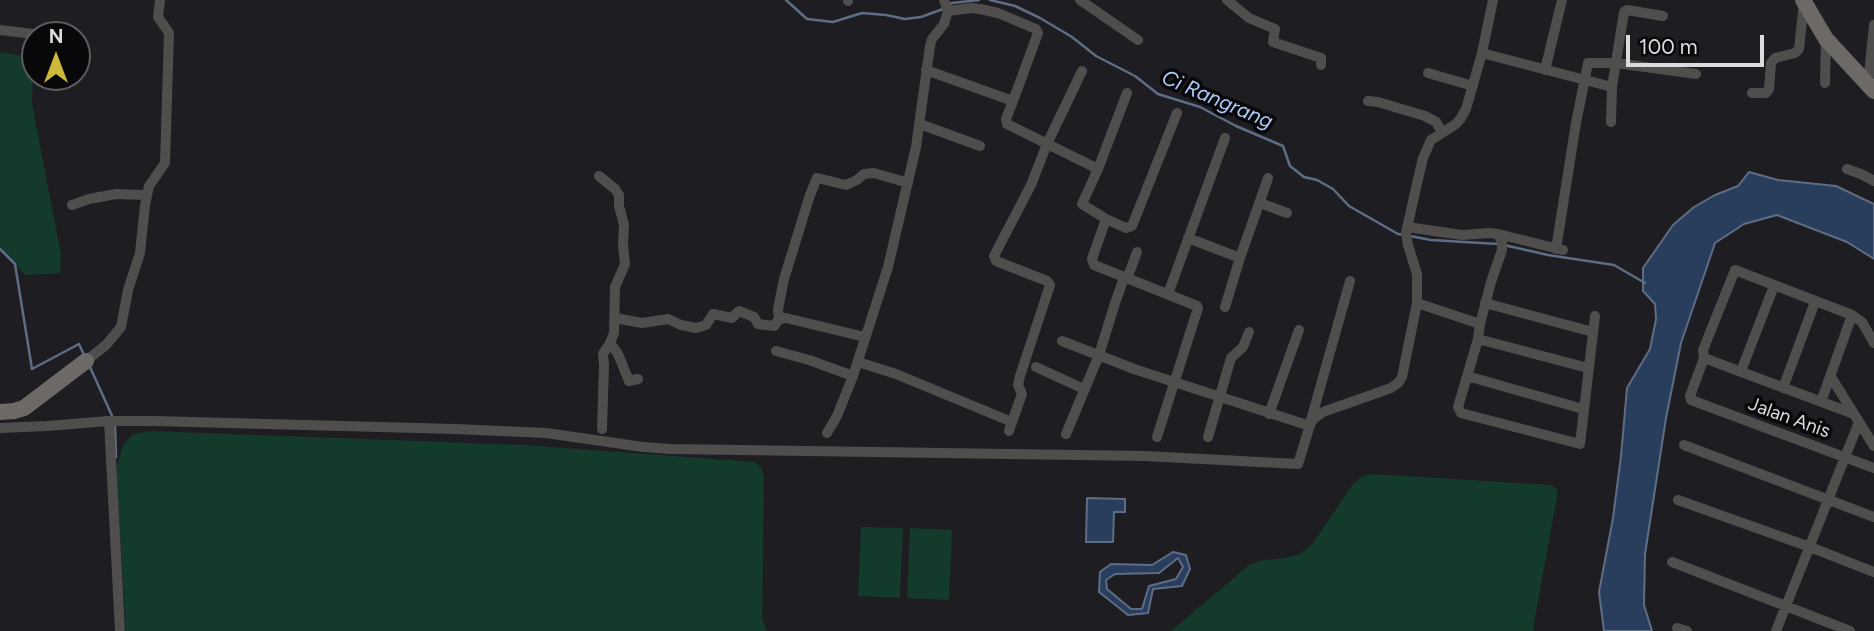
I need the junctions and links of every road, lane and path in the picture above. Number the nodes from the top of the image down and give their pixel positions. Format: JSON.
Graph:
{"nodes":[{"id":1,"x":160,"y":0,"type":"edge"},
{"id":2,"x":1080,"y":0,"type":"edge"},
{"id":3,"x":1227,"y":0,"type":"edge"},
{"id":4,"x":1493,"y":0,"type":"edge"},
{"id":5,"x":1562,"y":0,"type":"edge"},
{"id":6,"x":1645,"y":0,"type":"edge"},
{"id":7,"x":1803,"y":1,"type":"edge"},
{"id":8,"x":946,"y":6,"type":"edge"},
{"id":9,"x":1643,"y":13,"type":"junction"},
{"id":10,"x":1663,"y":16,"type":"dead end"},
{"id":11,"x":0,"y":30,"type":"edge"},
{"id":12,"x":1874,"y":31,"type":"edge"},
{"id":13,"x":21,"y":33,"type":"edge"},
{"id":14,"x":1826,"y":39,"type":"junction"},
{"id":15,"x":1138,"y":40,"type":"dead end"},
{"id":16,"x":1482,"y":53,"type":"junction"},
{"id":17,"x":1616,"y":62,"type":"junction"},
{"id":18,"x":1321,"y":65,"type":"dead end"},
{"id":19,"x":926,"y":70,"type":"junction"},
{"id":20,"x":1545,"y":70,"type":"junction"},
{"id":21,"x":1082,"y":71,"type":"dead end"},
{"id":22,"x":1428,"y":72,"type":"dead end"},
{"id":23,"x":1696,"y":74,"type":"dead end"},
{"id":24,"x":1585,"y":80,"type":"junction"},
{"id":25,"x":1871,"y":81,"type":"edge"},
{"id":26,"x":1825,"y":83,"type":"dead end"},
{"id":27,"x":1473,"y":86,"type":"junction"},
{"id":28,"x":1612,"y":88,"type":"junction"},
{"id":29,"x":1127,"y":93,"type":"dead end"},
{"id":30,"x":1752,"y":93,"type":"dead end"},
{"id":31,"x":1013,"y":101,"type":"junction"},
{"id":32,"x":1368,"y":102,"type":"dead end"},
{"id":33,"x":1177,"y":113,"type":"dead end"},
{"id":34,"x":1611,"y":122,"type":"dead end"},
{"id":35,"x":920,"y":124,"type":"junction"},
{"id":36,"x":1442,"y":132,"type":"junction"},
{"id":37,"x":1225,"y":138,"type":"dead end"},
{"id":38,"x":1047,"y":144,"type":"junction"},
{"id":39,"x":980,"y":146,"type":"dead end"},
{"id":40,"x":1098,"y":169,"type":"junction"},
{"id":41,"x":1847,"y":169,"type":"dead end"},
{"id":42,"x":599,"y":176,"type":"dead end"},
{"id":43,"x":1268,"y":178,"type":"dead end"},
{"id":44,"x":1874,"y":181,"type":"edge"},
{"id":45,"x":908,"y":183,"type":"junction"},
{"id":46,"x":146,"y":195,"type":"junction"},
{"id":47,"x":1260,"y":203,"type":"junction"},
{"id":48,"x":72,"y":205,"type":"dead end"},
{"id":49,"x":1287,"y":213,"type":"dead end"},
{"id":50,"x":1106,"y":219,"type":"junction"},
{"id":51,"x":1406,"y":230,"type":"junction"},
{"id":52,"x":1188,"y":238,"type":"junction"},
{"id":53,"x":1501,"y":242,"type":"junction"},
{"id":54,"x":1138,"y":252,"type":"dead end"},
{"id":55,"x":1240,"y":258,"type":"junction"},
{"id":56,"x":1126,"y":278,"type":"junction"},
{"id":57,"x":1350,"y":281,"type":"dead end"},
{"id":58,"x":1774,"y":286,"type":"junction"},
{"id":59,"x":1168,"y":294,"type":"junction"},
{"id":60,"x":1815,"y":302,"type":"junction"},
{"id":61,"x":1417,"y":303,"type":"junction"},
{"id":62,"x":1485,"y":303,"type":"junction"},
{"id":63,"x":1225,"y":307,"type":"dead end"},
{"id":64,"x":1852,"y":315,"type":"junction"},
{"id":65,"x":1595,"y":316,"type":"dead end"},
{"id":66,"x":615,"y":318,"type":"junction"},
{"id":67,"x":779,"y":319,"type":"junction"},
{"id":68,"x":1480,"y":324,"type":"junction"},
{"id":69,"x":1298,"y":330,"type":"dead end"},
{"id":70,"x":1249,"y":332,"type":"dead end"},
{"id":71,"x":1593,"y":332,"type":"junction"},
{"id":72,"x":865,"y":337,"type":"junction"},
{"id":73,"x":1478,"y":339,"type":"junction"},
{"id":74,"x":1062,"y":341,"type":"dead end"},
{"id":75,"x":610,"y":343,"type":"junction"},
{"id":76,"x":1874,"y":343,"type":"edge"},
{"id":77,"x":776,"y":351,"type":"dead end"},
{"id":78,"x":1099,"y":355,"type":"junction"},
{"id":79,"x":1704,"y":358,"type":"junction"},
{"id":80,"x":86,"y":361,"type":"joint"},
{"id":81,"x":858,"y":362,"type":"junction"},
{"id":82,"x":1036,"y":367,"type":"dead end"},
{"id":83,"x":1588,"y":368,"type":"junction"},
{"id":84,"x":1741,"y":371,"type":"junction"},
{"id":85,"x":853,"y":376,"type":"junction"},
{"id":86,"x":1467,"y":376,"type":"junction"},
{"id":87,"x":1831,"y":377,"type":"junction"},
{"id":88,"x":638,"y":379,"type":"dead end"},
{"id":89,"x":1175,"y":383,"type":"junction"},
{"id":90,"x":1783,"y":388,"type":"junction"},
{"id":91,"x":1084,"y":389,"type":"junction"},
{"id":92,"x":1219,"y":398,"type":"junction"},
{"id":93,"x":1821,"y":402,"type":"junction"},
{"id":94,"x":1583,"y":409,"type":"junction"},
{"id":95,"x":0,"y":412,"type":"edge"},
{"id":96,"x":1269,"y":414,"type":"junction"},
{"id":97,"x":1856,"y":418,"type":"junction"},
{"id":98,"x":109,"y":421,"type":"junction"},
{"id":99,"x":1310,"y":424,"type":"junction"},
{"id":100,"x":0,"y":428,"type":"edge"},
{"id":101,"x":602,"y":429,"type":"dead end"},
{"id":102,"x":827,"y":433,"type":"dead end"},
{"id":103,"x":1066,"y":434,"type":"dead end"},
{"id":104,"x":1157,"y":437,"type":"dead end"},
{"id":105,"x":1208,"y":437,"type":"dead end"},
{"id":106,"x":1685,"y":445,"type":"dead end"},
{"id":107,"x":1874,"y":446,"type":"edge"},
{"id":108,"x":1845,"y":457,"type":"junction"},
{"id":109,"x":1874,"y":468,"type":"edge"},
{"id":110,"x":1678,"y":500,"type":"dead end"},
{"id":111,"x":1828,"y":500,"type":"junction"},
{"id":112,"x":1874,"y":517,"type":"edge"},
{"id":113,"x":1810,"y":547,"type":"junction"},
{"id":114,"x":1672,"y":562,"type":"dead end"},
{"id":115,"x":1874,"y":572,"type":"edge"},
{"id":116,"x":1787,"y":606,"type":"junction"},
{"id":117,"x":120,"y":631,"type":"edge"},
{"id":118,"x":1776,"y":631,"type":"edge"},
{"id":119,"x":1850,"y":631,"type":"edge"}],
"edges":[{"from":1,"to":46,"type":"street"},
{"from":2,"to":15,"type":"street"},
{"from":3,"to":18,"type":"street"},
{"from":4,"to":16,"type":"street"},
{"from":5,"to":20,"type":"street"},
{"from":6,"to":9,"type":"street"},
{"from":7,"to":14,"type":"street"},
{"from":7,"to":30,"type":"street"},
{"from":8,"to":19,"type":"street"},
{"from":8,"to":31,"type":"street"},
{"from":9,"to":10,"type":"street"},
{"from":9,"to":17,"type":"street"},
{"from":11,"to":13,"type":"street"},
{"from":12,"to":25,"type":"street"},
{"from":14,"to":25,"type":"street"},
{"from":14,"to":26,"type":"street"},
{"from":16,"to":20,"type":"street"},
{"from":16,"to":27,"type":"street"},
{"from":17,"to":23,"type":"street"},
{"from":17,"to":24,"type":"street"},
{"from":17,"to":28,"type":"street"},
{"from":19,"to":31,"type":"street"},
{"from":19,"to":35,"type":"street"},
{"from":20,"to":24,"type":"street"},
{"from":21,"to":38,"type":"street"},
{"from":22,"to":27,"type":"street"},
{"from":24,"to":28,"type":"street"},
{"from":24,"to":53,"type":"street"},
{"from":27,"to":36,"type":"street"},
{"from":28,"to":34,"type":"street"},
{"from":29,"to":40,"type":"street"},
{"from":31,"to":38,"type":"street"},
{"from":32,"to":36,"type":"street"},
{"from":33,"to":50,"type":"street"},
{"from":35,"to":39,"type":"street"},
{"from":35,"to":45,"type":"street"},
{"from":36,"to":51,"type":"street"},
{"from":37,"to":52,"type":"street"},
{"from":38,"to":40,"type":"street"},
{"from":38,"to":81,"type":"street"},
{"from":40,"to":50,"type":"street"},
{"from":41,"to":44,"type":"street"},
{"from":42,"to":66,"type":"street"},
{"from":43,"to":47,"type":"street"},
{"from":45,"to":67,"type":"street"},
{"from":45,"to":72,"type":"street"},
{"from":46,"to":48,"type":"street"},
{"from":46,"to":80,"type":"street"},
{"from":47,"to":49,"type":"street"},
{"from":47,"to":55,"type":"street"},
{"from":50,"to":56,"type":"street"},
{"from":51,"to":53,"type":"street"},
{"from":51,"to":61,"type":"street"},
{"from":52,"to":55,"type":"street"},
{"from":52,"to":59,"type":"street"},
{"from":53,"to":62,"type":"street"},
{"from":54,"to":56,"type":"street"},
{"from":55,"to":63,"type":"street"},
{"from":56,"to":59,"type":"street"},
{"from":56,"to":78,"type":"street"},
{"from":57,"to":99,"type":"street"},
{"from":58,"to":60,"type":"street"},
{"from":58,"to":79,"type":"street"},
{"from":58,"to":84,"type":"street"},
{"from":59,"to":89,"type":"street"},
{"from":60,"to":64,"type":"street"},
{"from":60,"to":90,"type":"street"},
{"from":61,"to":68,"type":"street"},
{"from":61,"to":99,"type":"street"},
{"from":62,"to":68,"type":"street"},
{"from":62,"to":71,"type":"street"},
{"from":64,"to":76,"type":"street"},
{"from":64,"to":87,"type":"street"},
{"from":65,"to":71,"type":"street"},
{"from":66,"to":67,"type":"street"},
{"from":66,"to":75,"type":"street"},
{"from":67,"to":72,"type":"street"},
{"from":68,"to":73,"type":"street"},
{"from":69,"to":96,"type":"street"},
{"from":70,"to":92,"type":"street"},
{"from":71,"to":83,"type":"street"},
{"from":72,"to":81,"type":"street"},
{"from":73,"to":83,"type":"street"},
{"from":73,"to":86,"type":"street"},
{"from":74,"to":78,"type":"street"},
{"from":75,"to":88,"type":"street"},
{"from":75,"to":101,"type":"street"},
{"from":77,"to":85,"type":"street"},
{"from":78,"to":89,"type":"street"},
{"from":78,"to":91,"type":"street"},
{"from":79,"to":84,"type":"street"},
{"from":79,"to":108,"type":"street","name":"Jalan Anis"},
{"from":80,"to":95,"type":"street"},
{"from":81,"to":85,"type":"street"},
{"from":82,"to":91,"type":"street"},
{"from":83,"to":94,"type":"street"},
{"from":84,"to":90,"type":"street"},
{"from":85,"to":102,"type":"street"},
{"from":86,"to":94,"type":"street"},
{"from":86,"to":94,"type":"street"},
{"from":87,"to":93,"type":"street"},
{"from":87,"to":97,"type":"street"},
{"from":89,"to":92,"type":"street"},
{"from":89,"to":104,"type":"street"},
{"from":90,"to":93,"type":"street"},
{"from":91,"to":103,"type":"street"},
{"from":92,"to":96,"type":"street"},
{"from":92,"to":105,"type":"street"},
{"from":93,"to":97,"type":"street"},
{"from":96,"to":99,"type":"street"},
{"from":97,"to":107,"type":"street"},
{"from":97,"to":108,"type":"street"},
{"from":98,"to":99,"type":"street"},
{"from":98,"to":100,"type":"street"},
{"from":98,"to":117,"type":"street"},
{"from":106,"to":111,"type":"street"},
{"from":108,"to":109,"type":"street","name":"Jalan Anis"},
{"from":108,"to":111,"type":"street"},
{"from":110,"to":113,"type":"street"},
{"from":111,"to":112,"type":"street"},
{"from":111,"to":113,"type":"street"},
{"from":113,"to":115,"type":"street"},
{"from":113,"to":116,"type":"street"},
{"from":114,"to":116,"type":"street"},
{"from":116,"to":118,"type":"street"},
{"from":116,"to":119,"type":"street"}]}
